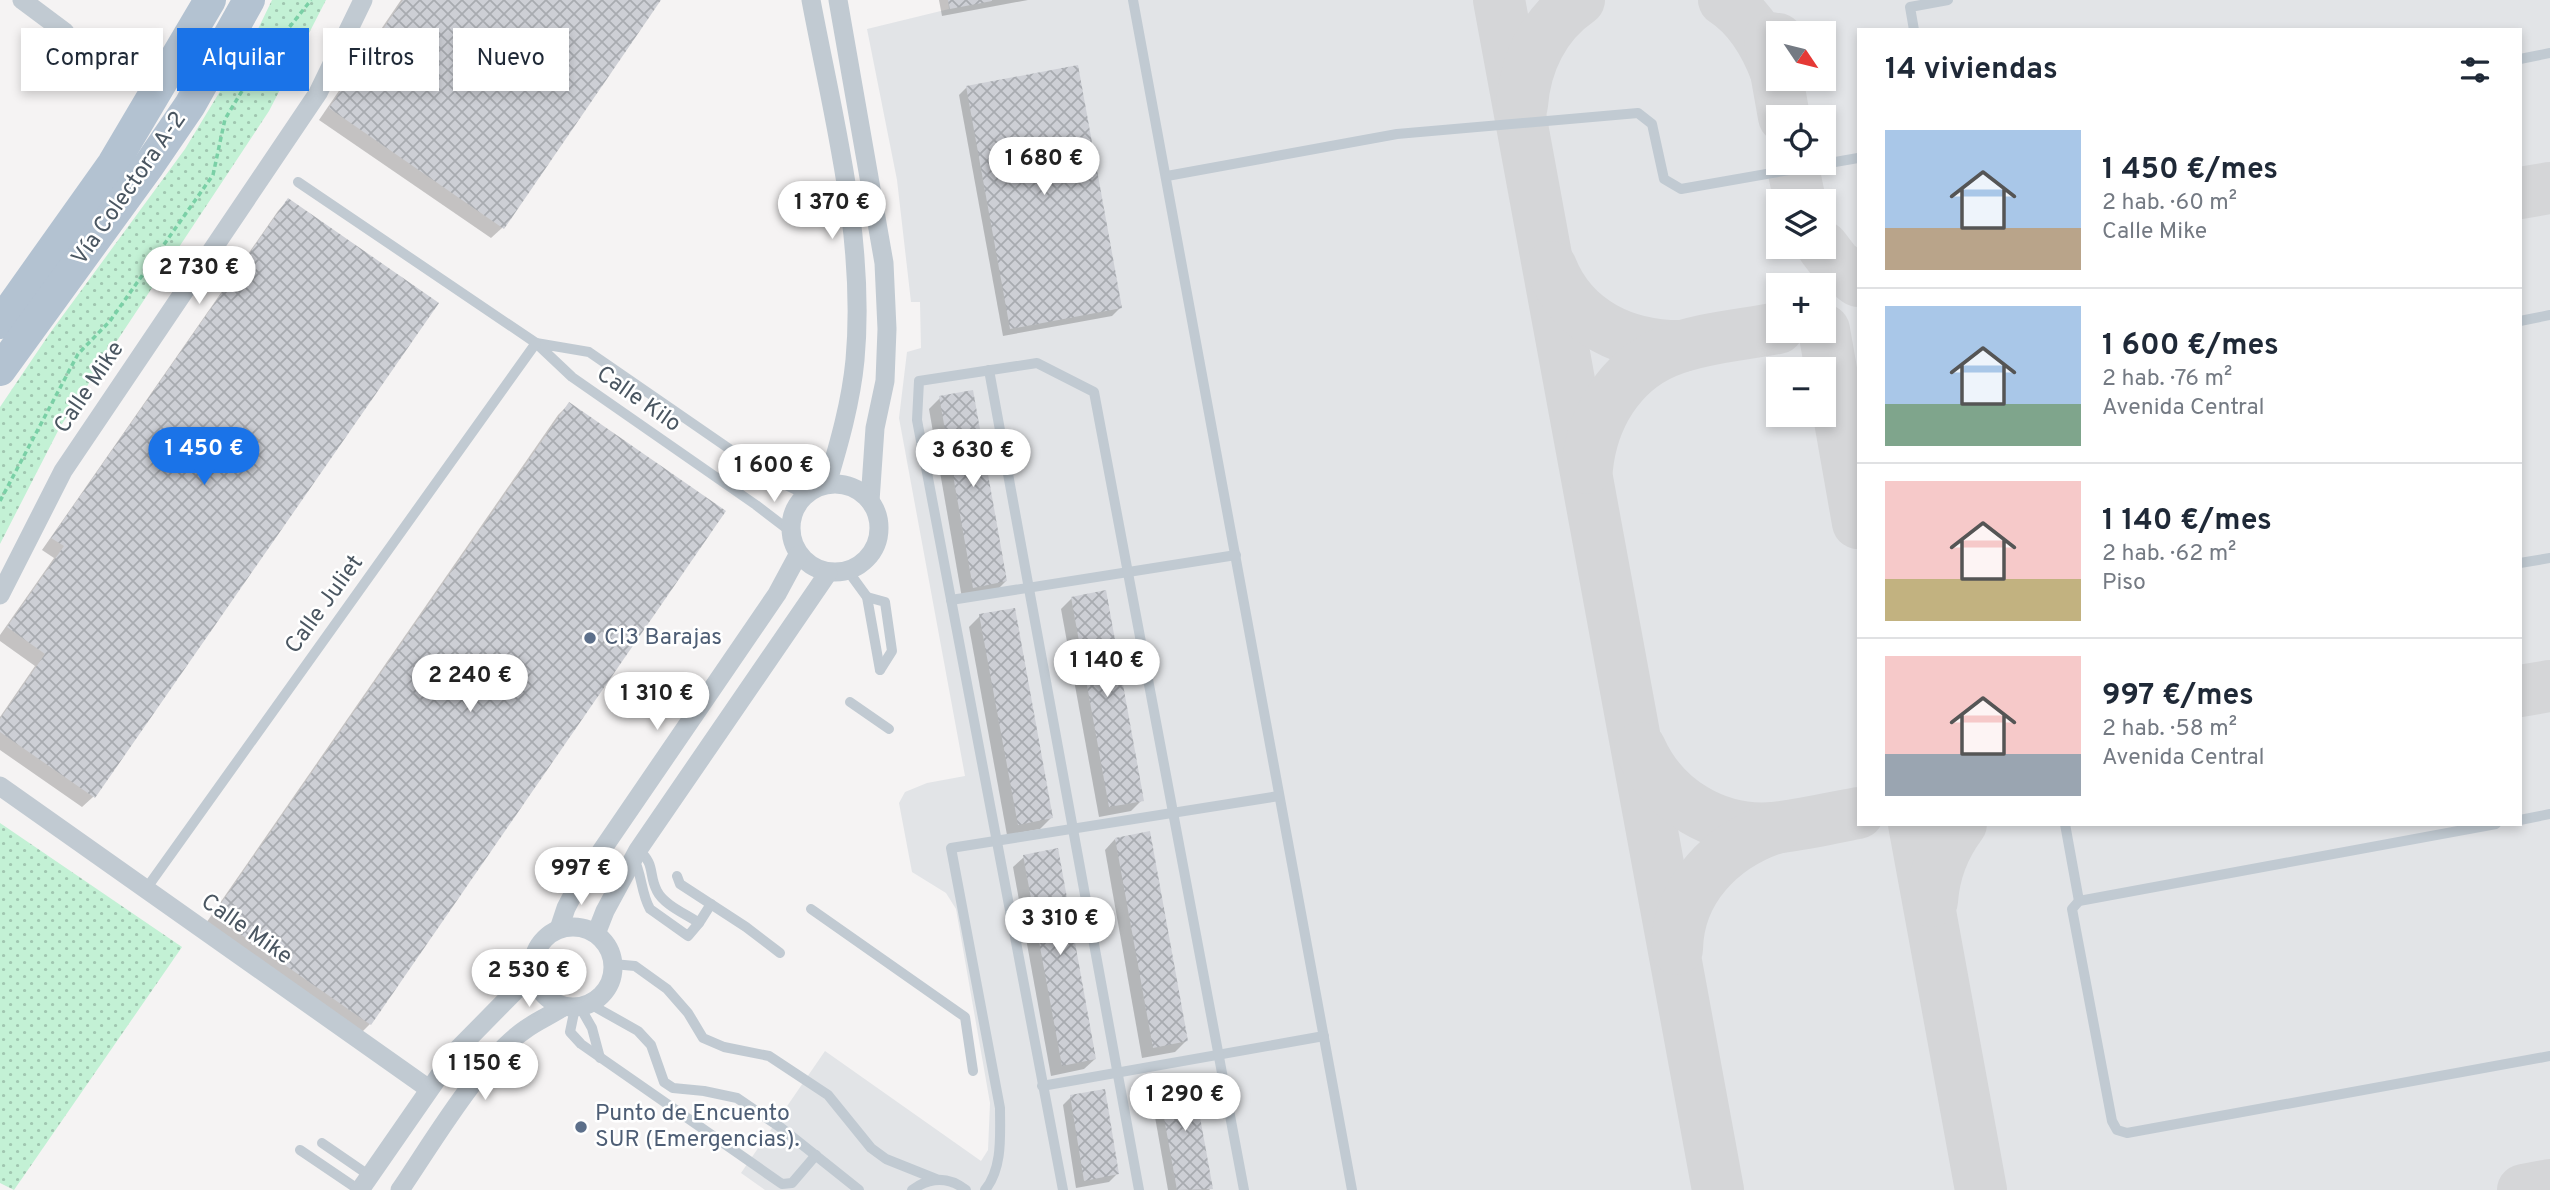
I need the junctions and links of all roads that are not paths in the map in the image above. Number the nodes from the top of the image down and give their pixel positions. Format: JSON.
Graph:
{"nodes":[{"id":1,"x":22,"y":0,"type":"edge"},
{"id":2,"x":210,"y":0,"type":"edge"},
{"id":3,"x":249,"y":0,"type":"edge"},
{"id":4,"x":363,"y":0,"type":"edge"},
{"id":5,"x":811,"y":0,"type":"edge"},
{"id":6,"x":838,"y":0,"type":"edge"},
{"id":7,"x":1133,"y":0,"type":"edge"},
{"id":8,"x":1948,"y":0,"type":"edge"},
{"id":9,"x":1913,"y":4,"type":"edge"},
{"id":10,"x":60,"y":28,"type":"edge"},
{"id":11,"x":1914,"y":28,"type":"edge"},
{"id":12,"x":2550,"y":53,"type":"edge"},
{"id":13,"x":2522,"y":59,"type":"edge"},
{"id":14,"x":1857,"y":158,"type":"edge"},
{"id":15,"x":1167,"y":176,"type":"junction"},
{"id":16,"x":298,"y":182,"type":"dead end"},
{"id":17,"x":2550,"y":315,"type":"edge"},
{"id":18,"x":2522,"y":321,"type":"edge"},
{"id":19,"x":0,"y":323,"type":"edge"},
{"id":20,"x":536,"y":343,"type":"junction"},
{"id":21,"x":0,"y":370,"type":"edge"},
{"id":22,"x":989,"y":370,"type":"junction"},
{"id":23,"x":827,"y":485,"type":"junction"},
{"id":24,"x":805,"y":495,"type":"junction"},
{"id":25,"x":870,"y":501,"type":"junction"},
{"id":26,"x":790,"y":531,"type":"junction"},
{"id":27,"x":799,"y":555,"type":"junction"},
{"id":28,"x":1236,"y":555,"type":"junction"},
{"id":29,"x":2550,"y":558,"type":"edge"},
{"id":30,"x":2522,"y":563,"type":"edge"},
{"id":31,"x":848,"y":571,"type":"junction"},
{"id":32,"x":828,"y":573,"type":"junction"},
{"id":33,"x":1128,"y":574,"type":"junction"},
{"id":34,"x":1028,"y":589,"type":"junction"},
{"id":35,"x":0,"y":596,"type":"edge"},
{"id":36,"x":867,"y":597,"type":"junction"},
{"id":37,"x":951,"y":600,"type":"junction"},
{"id":38,"x":850,"y":702,"type":"dead end"},
{"id":39,"x":889,"y":729,"type":"dead end"},
{"id":40,"x":0,"y":786,"type":"edge"},
{"id":41,"x":1279,"y":796,"type":"junction"},
{"id":42,"x":1173,"y":812,"type":"junction"},
{"id":43,"x":2550,"y":814,"type":"edge"},
{"id":44,"x":2522,"y":820,"type":"edge"},
{"id":45,"x":2065,"y":826,"type":"edge"},
{"id":46,"x":2485,"y":826,"type":"edge"},
{"id":47,"x":1072,"y":828,"type":"junction"},
{"id":48,"x":996,"y":840,"type":"junction"},
{"id":49,"x":636,"y":854,"type":"junction"},
{"id":50,"x":677,"y":876,"type":"dead end"},
{"id":51,"x":146,"y":889,"type":"junction"},
{"id":52,"x":2079,"y":901,"type":"junction"},
{"id":53,"x":711,"y":904,"type":"junction"},
{"id":54,"x":811,"y":909,"type":"dead end"},
{"id":55,"x":698,"y":923,"type":"junction"},
{"id":56,"x":559,"y":929,"type":"junction"},
{"id":57,"x":596,"y":934,"type":"junction"},
{"id":58,"x":780,"y":954,"type":"dead end"},
{"id":59,"x":613,"y":964,"type":"junction"},
{"id":60,"x":533,"y":976,"type":"junction"},
{"id":61,"x":577,"y":1007,"type":"junction"},
{"id":62,"x":1324,"y":1036,"type":"junction"},
{"id":63,"x":1218,"y":1055,"type":"junction"},
{"id":64,"x":2550,"y":1056,"type":"edge"},
{"id":65,"x":600,"y":1059,"type":"junction"},
{"id":66,"x":973,"y":1071,"type":"dead end"},
{"id":67,"x":1117,"y":1073,"type":"junction"},
{"id":68,"x":1042,"y":1086,"type":"junction"},
{"id":69,"x":429,"y":1089,"type":"junction"},
{"id":70,"x":322,"y":1143,"type":"dead end"},
{"id":71,"x":300,"y":1150,"type":"dead end"},
{"id":72,"x":816,"y":1155,"type":"junction"},
{"id":73,"x":936,"y":1179,"type":"junction"},
{"id":74,"x":363,"y":1185,"type":"edge"},
{"id":75,"x":400,"y":1190,"type":"edge"},
{"id":76,"x":859,"y":1190,"type":"edge"},
{"id":77,"x":912,"y":1190,"type":"edge"},
{"id":78,"x":966,"y":1190,"type":"edge"},
{"id":79,"x":985,"y":1190,"type":"edge"},
{"id":80,"x":1063,"y":1190,"type":"edge"},
{"id":81,"x":1139,"y":1190,"type":"edge"},
{"id":82,"x":1244,"y":1190,"type":"edge"},
{"id":83,"x":1352,"y":1190,"type":"edge"}],
"edges":[{"from":1,"to":10,"type":"street"},
{"from":2,"to":19,"type":"main road"},
{"from":3,"to":21,"type":"main road","name":"Vía Colectora A-2"},
{"from":4,"to":35,"type":"street","name":"Calle Mike"},
{"from":5,"to":23,"type":"street"},
{"from":6,"to":25,"type":"street"},
{"from":7,"to":15,"type":"lane"},
{"from":8,"to":9,"type":"lane"},
{"from":9,"to":11,"type":"lane"},
{"from":12,"to":13,"type":"lane"},
{"from":14,"to":15,"type":"lane"},
{"from":15,"to":28,"type":"lane"},
{"from":16,"to":20,"type":"lane","name":"Calle Kilo"},
{"from":17,"to":18,"type":"lane"},
{"from":20,"to":24,"type":"lane","name":"Calle Kilo"},
{"from":20,"to":26,"type":"lane","name":"Calle Kilo"},
{"from":20,"to":51,"type":"lane","name":"Calle Juliet"},
{"from":22,"to":33,"type":"lane"},
{"from":22,"to":34,"type":"lane"},
{"from":22,"to":37,"type":"lane"},
{"from":23,"to":24,"type":"street"},
{"from":23,"to":25,"type":"street"},
{"from":24,"to":26,"type":"street"},
{"from":25,"to":31,"type":"street"},
{"from":26,"to":27,"type":"street"},
{"from":27,"to":32,"type":"street"},
{"from":27,"to":56,"type":"street"},
{"from":28,"to":33,"type":"lane"},
{"from":28,"to":41,"type":"lane"},
{"from":29,"to":30,"type":"lane"},
{"from":31,"to":32,"type":"street"},
{"from":31,"to":36,"type":"lane"},
{"from":32,"to":49,"type":"street"},
{"from":33,"to":34,"type":"lane"},
{"from":33,"to":42,"type":"lane"},
{"from":34,"to":37,"type":"lane"},
{"from":34,"to":47,"type":"lane"},
{"from":36,"to":36,"type":"lane"},
{"from":37,"to":48,"type":"lane"},
{"from":38,"to":39,"type":"lane"},
{"from":40,"to":51,"type":"street","name":"Calle Mike"},
{"from":41,"to":42,"type":"lane"},
{"from":41,"to":62,"type":"lane"},
{"from":42,"to":47,"type":"lane"},
{"from":42,"to":63,"type":"lane"},
{"from":43,"to":44,"type":"lane"},
{"from":45,"to":52,"type":"lane"},
{"from":46,"to":52,"type":"lane"},
{"from":47,"to":48,"type":"lane"},
{"from":47,"to":67,"type":"lane"},
{"from":48,"to":68,"type":"lane"},
{"from":48,"to":79,"type":"lane"},
{"from":49,"to":55,"type":"lane"},
{"from":49,"to":55,"type":"lane"},
{"from":49,"to":57,"type":"street"},
{"from":50,"to":53,"type":"lane"},
{"from":51,"to":69,"type":"street","name":"Calle Mike"},
{"from":52,"to":64,"type":"lane"},
{"from":53,"to":55,"type":"lane"},
{"from":53,"to":58,"type":"lane"},
{"from":54,"to":66,"type":"lane"},
{"from":56,"to":57,"type":"street"},
{"from":56,"to":60,"type":"street"},
{"from":57,"to":59,"type":"street"},
{"from":59,"to":61,"type":"street"},
{"from":59,"to":73,"type":"lane"},
{"from":60,"to":61,"type":"street"},
{"from":60,"to":69,"type":"street"},
{"from":61,"to":65,"type":"lane"},
{"from":61,"to":65,"type":"lane"},
{"from":61,"to":72,"type":"lane"},
{"from":61,"to":75,"type":"street"},
{"from":62,"to":63,"type":"lane"},
{"from":62,"to":83,"type":"lane"},
{"from":63,"to":67,"type":"lane"},
{"from":63,"to":82,"type":"lane"},
{"from":65,"to":72,"type":"lane"},
{"from":67,"to":68,"type":"lane"},
{"from":67,"to":81,"type":"lane"},
{"from":68,"to":80,"type":"lane"},
{"from":69,"to":74,"type":"street"},
{"from":70,"to":74,"type":"lane"},
{"from":71,"to":74,"type":"lane"},
{"from":72,"to":76,"type":"lane"},
{"from":73,"to":77,"type":"lane"},
{"from":73,"to":78,"type":"lane"}]}
